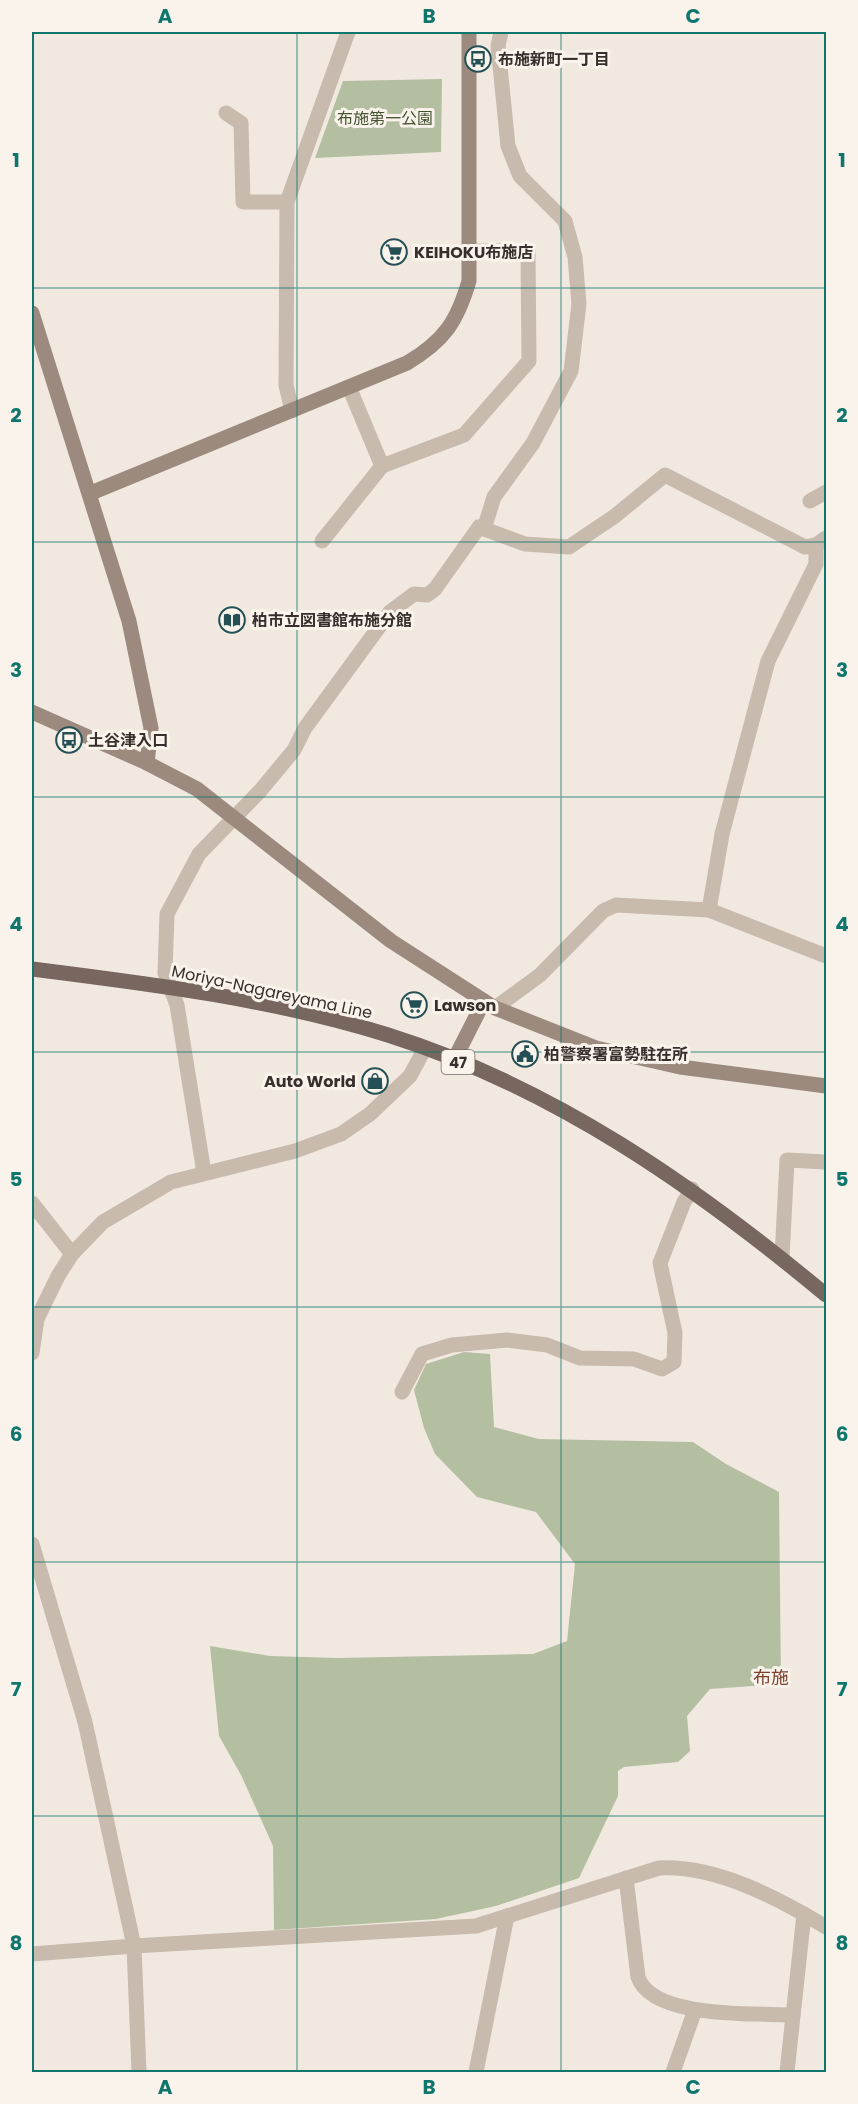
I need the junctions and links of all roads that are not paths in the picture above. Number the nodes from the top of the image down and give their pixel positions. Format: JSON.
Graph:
{"nodes":[{"id":1,"x":348,"y":32,"type":"edge"},
{"id":2,"x":468,"y":32,"type":"edge"},
{"id":3,"x":501,"y":32,"type":"edge"},
{"id":4,"x":226,"y":113,"type":"dead end"},
{"id":5,"x":286,"y":202,"type":"junction"},
{"id":6,"x":469,"y":251,"type":"junction"},
{"id":7,"x":32,"y":313,"type":"edge"},
{"id":8,"x":349,"y":387,"type":"junction"},
{"id":9,"x":292,"y":411,"type":"junction"},
{"id":10,"x":381,"y":466,"type":"junction"},
{"id":11,"x":826,"y":492,"type":"edge"},
{"id":12,"x":91,"y":493,"type":"junction"},
{"id":13,"x":810,"y":501,"type":"dead end"},
{"id":14,"x":484,"y":529,"type":"junction"},
{"id":15,"x":322,"y":541,"type":"dead end"},
{"id":16,"x":821,"y":542,"type":"edge"},
{"id":17,"x":32,"y":712,"type":"edge"},
{"id":18,"x":147,"y":763,"type":"junction"},
{"id":19,"x":235,"y":818,"type":"junction"},
{"id":20,"x":709,"y":910,"type":"junction"},
{"id":21,"x":826,"y":956,"type":"edge"},
{"id":22,"x":32,"y":969,"type":"edge"},
{"id":23,"x":171,"y":988,"type":"junction"},
{"id":24,"x":489,"y":1004,"type":"junction"},
{"id":25,"x":425,"y":1048,"type":"junction"},
{"id":26,"x":454,"y":1060,"type":"junction"},
{"id":27,"x":826,"y":1086,"type":"edge"},
{"id":28,"x":826,"y":1162,"type":"edge"},
{"id":29,"x":204,"y":1173,"type":"junction"},
{"id":30,"x":692,"y":1189,"type":"junction"},
{"id":31,"x":32,"y":1203,"type":"edge"},
{"id":32,"x":72,"y":1254,"type":"junction"},
{"id":33,"x":782,"y":1258,"type":"junction"},
{"id":34,"x":826,"y":1295,"type":"edge"},
{"id":35,"x":32,"y":1353,"type":"edge"},
{"id":36,"x":402,"y":1392,"type":"dead end"},
{"id":37,"x":32,"y":1544,"type":"edge"},
{"id":38,"x":35,"y":1565,"type":"edge"},
{"id":39,"x":626,"y":1878,"type":"junction"},
{"id":40,"x":804,"y":1914,"type":"junction"},
{"id":41,"x":507,"y":1916,"type":"junction"},
{"id":42,"x":826,"y":1927,"type":"edge"},
{"id":43,"x":134,"y":1946,"type":"junction"},
{"id":44,"x":32,"y":1954,"type":"edge"},
{"id":45,"x":695,"y":2010,"type":"junction"},
{"id":46,"x":793,"y":2015,"type":"junction"},
{"id":47,"x":139,"y":2073,"type":"edge"},
{"id":48,"x":476,"y":2073,"type":"edge"},
{"id":49,"x":673,"y":2073,"type":"edge"},
{"id":50,"x":787,"y":2073,"type":"edge"}],
"edges":[{"from":1,"to":5,"type":"street"},
{"from":2,"to":6,"type":"street"},
{"from":3,"to":14,"type":"street"},
{"from":4,"to":5,"type":"street"},
{"from":5,"to":9,"type":"street"},
{"from":6,"to":8,"type":"street"},
{"from":6,"to":10,"type":"street"},
{"from":7,"to":12,"type":"street"},
{"from":8,"to":9,"type":"street"},
{"from":8,"to":10,"type":"street"},
{"from":9,"to":12,"type":"street"},
{"from":10,"to":15,"type":"street"},
{"from":11,"to":13,"type":"street"},
{"from":12,"to":18,"type":"street"},
{"from":14,"to":16,"type":"street"},
{"from":14,"to":19,"type":"street"},
{"from":16,"to":20,"type":"street"},
{"from":17,"to":18,"type":"street"},
{"from":18,"to":19,"type":"street"},
{"from":19,"to":23,"type":"street"},
{"from":19,"to":24,"type":"street"},
{"from":20,"to":21,"type":"street"},
{"from":20,"to":24,"type":"street"},
{"from":22,"to":23,"type":"main road","name":"Moriya-Nagareyama Line","number":"47"},
{"from":23,"to":25,"type":"main road","name":"Moriya-Nagareyama Line","number":"47"},
{"from":23,"to":29,"type":"street"},
{"from":24,"to":26,"type":"street"},
{"from":24,"to":27,"type":"street"},
{"from":25,"to":26,"type":"main road","name":"Moriya-Nagareyama Line","number":"47"},
{"from":25,"to":29,"type":"street"},
{"from":26,"to":30,"type":"main road","name":"Moriya-Nagareyama Line","number":"47"},
{"from":28,"to":33,"type":"street"},
{"from":29,"to":32,"type":"street"},
{"from":30,"to":33,"type":"main road","name":"Moriya-Nagareyama Line","number":"47"},
{"from":30,"to":36,"type":"street"},
{"from":31,"to":32,"type":"street"},
{"from":32,"to":35,"type":"street"},
{"from":33,"to":34,"type":"main road","name":"Moriya-Nagareyama Line","number":"47"},
{"from":37,"to":38,"type":"street"},
{"from":38,"to":43,"type":"street"},
{"from":39,"to":40,"type":"street"},
{"from":39,"to":41,"type":"street"},
{"from":39,"to":45,"type":"street"},
{"from":40,"to":42,"type":"street"},
{"from":40,"to":46,"type":"street"},
{"from":41,"to":43,"type":"street"},
{"from":41,"to":48,"type":"street"},
{"from":43,"to":44,"type":"street"},
{"from":43,"to":47,"type":"street"},
{"from":45,"to":46,"type":"street"},
{"from":45,"to":49,"type":"street"},
{"from":46,"to":50,"type":"street"}]}
